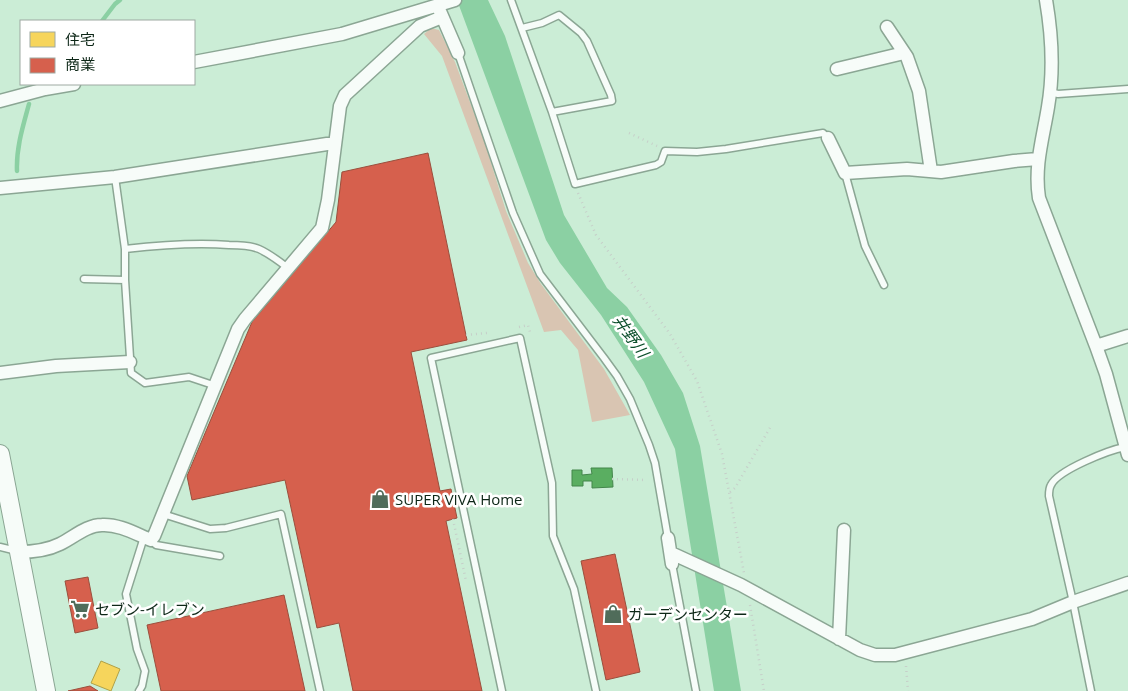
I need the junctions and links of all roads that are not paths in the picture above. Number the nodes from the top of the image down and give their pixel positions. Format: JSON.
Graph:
{"nodes":[{"id":1,"x":511,"y":0,"type":"edge"},
{"id":2,"x":1046,"y":0,"type":"edge"},
{"id":3,"x":443,"y":5,"type":"edge"},
{"id":4,"x":887,"y":27,"type":"dead end"},
{"id":5,"x":522,"y":28,"type":"junction"},
{"id":6,"x":904,"y":52,"type":"junction"},
{"id":7,"x":458,"y":53,"type":"joint"},
{"id":8,"x":195,"y":62,"type":"edge"},
{"id":9,"x":837,"y":69,"type":"dead end"},
{"id":10,"x":68,"y":85,"type":"edge"},
{"id":11,"x":1128,"y":90,"type":"edge"},
{"id":12,"x":1050,"y":92,"type":"junction"},
{"id":13,"x":0,"y":101,"type":"edge"},
{"id":14,"x":552,"y":112,"type":"junction"},
{"id":15,"x":828,"y":138,"type":"joint"},
{"id":16,"x":334,"y":144,"type":"junction"},
{"id":17,"x":1038,"y":159,"type":"junction"},
{"id":18,"x":931,"y":171,"type":"junction"},
{"id":19,"x":844,"y":173,"type":"junction"},
{"id":20,"x":115,"y":177,"type":"junction"},
{"id":21,"x":0,"y":188,"type":"edge"},
{"id":22,"x":125,"y":249,"type":"junction"},
{"id":23,"x":288,"y":268,"type":"junction"},
{"id":24,"x":84,"y":279,"type":"dead end"},
{"id":25,"x":125,"y":280,"type":"junction"},
{"id":26,"x":884,"y":285,"type":"dead end"},
{"id":27,"x":1128,"y":336,"type":"edge"},
{"id":28,"x":1096,"y":346,"type":"junction"},
{"id":29,"x":130,"y":362,"type":"junction"},
{"id":30,"x":0,"y":373,"type":"edge"},
{"id":31,"x":216,"y":386,"type":"junction"},
{"id":32,"x":1127,"y":451,"type":"edge"},
{"id":33,"x":0,"y":454,"type":"edge"},
{"id":34,"x":163,"y":514,"type":"junction"},
{"id":35,"x":844,"y":530,"type":"dead end"},
{"id":36,"x":147,"y":538,"type":"junction"},
{"id":37,"x":668,"y":538,"type":"joint"},
{"id":38,"x":0,"y":547,"type":"edge"},
{"id":39,"x":18,"y":552,"type":"junction"},
{"id":40,"x":220,"y":556,"type":"dead end"},
{"id":41,"x":673,"y":558,"type":"junction"},
{"id":42,"x":1128,"y":583,"type":"edge"},
{"id":43,"x":1073,"y":602,"type":"junction"},
{"id":44,"x":839,"y":639,"type":"junction"},
{"id":45,"x":46,"y":691,"type":"edge"},
{"id":46,"x":140,"y":691,"type":"edge"},
{"id":47,"x":320,"y":691,"type":"edge"},
{"id":48,"x":502,"y":691,"type":"edge"},
{"id":49,"x":596,"y":691,"type":"edge"},
{"id":50,"x":696,"y":691,"type":"edge"},
{"id":51,"x":1091,"y":691,"type":"edge"}],
"edges":[{"from":1,"to":5,"type":"lane"},
{"from":2,"to":12,"type":"street"},
{"from":3,"to":7,"type":"street"},
{"from":3,"to":8,"type":"street"},
{"from":3,"to":16,"type":"street"},
{"from":4,"to":6,"type":"street"},
{"from":5,"to":14,"type":"lane"},
{"from":5,"to":14,"type":"lane"},
{"from":6,"to":9,"type":"street"},
{"from":6,"to":18,"type":"street"},
{"from":7,"to":37,"type":"lane"},
{"from":10,"to":13,"type":"street"},
{"from":11,"to":12,"type":"lane"},
{"from":12,"to":17,"type":"street"},
{"from":14,"to":15,"type":"lane"},
{"from":15,"to":19,"type":"street"},
{"from":16,"to":20,"type":"street"},
{"from":16,"to":23,"type":"street"},
{"from":17,"to":18,"type":"street"},
{"from":17,"to":28,"type":"street"},
{"from":18,"to":19,"type":"street"},
{"from":19,"to":26,"type":"lane"},
{"from":20,"to":21,"type":"street"},
{"from":20,"to":22,"type":"lane"},
{"from":22,"to":23,"type":"lane"},
{"from":22,"to":25,"type":"lane"},
{"from":23,"to":31,"type":"street"},
{"from":24,"to":25,"type":"lane"},
{"from":25,"to":29,"type":"lane"},
{"from":27,"to":28,"type":"street"},
{"from":28,"to":32,"type":"street"},
{"from":29,"to":30,"type":"street"},
{"from":29,"to":31,"type":"lane"},
{"from":31,"to":34,"type":"street"},
{"from":32,"to":43,"type":"lane"},
{"from":33,"to":39,"type":"street"},
{"from":34,"to":36,"type":"street"},
{"from":34,"to":47,"type":"lane"},
{"from":35,"to":44,"type":"street"},
{"from":36,"to":39,"type":"street"},
{"from":36,"to":40,"type":"lane"},
{"from":36,"to":46,"type":"lane"},
{"from":37,"to":41,"type":"street"},
{"from":38,"to":39,"type":"lane"},
{"from":39,"to":45,"type":"street"},
{"from":41,"to":44,"type":"street"},
{"from":41,"to":50,"type":"lane"},
{"from":42,"to":43,"type":"street"},
{"from":43,"to":44,"type":"street"},
{"from":43,"to":51,"type":"lane"},
{"from":48,"to":49,"type":"lane"}]}
